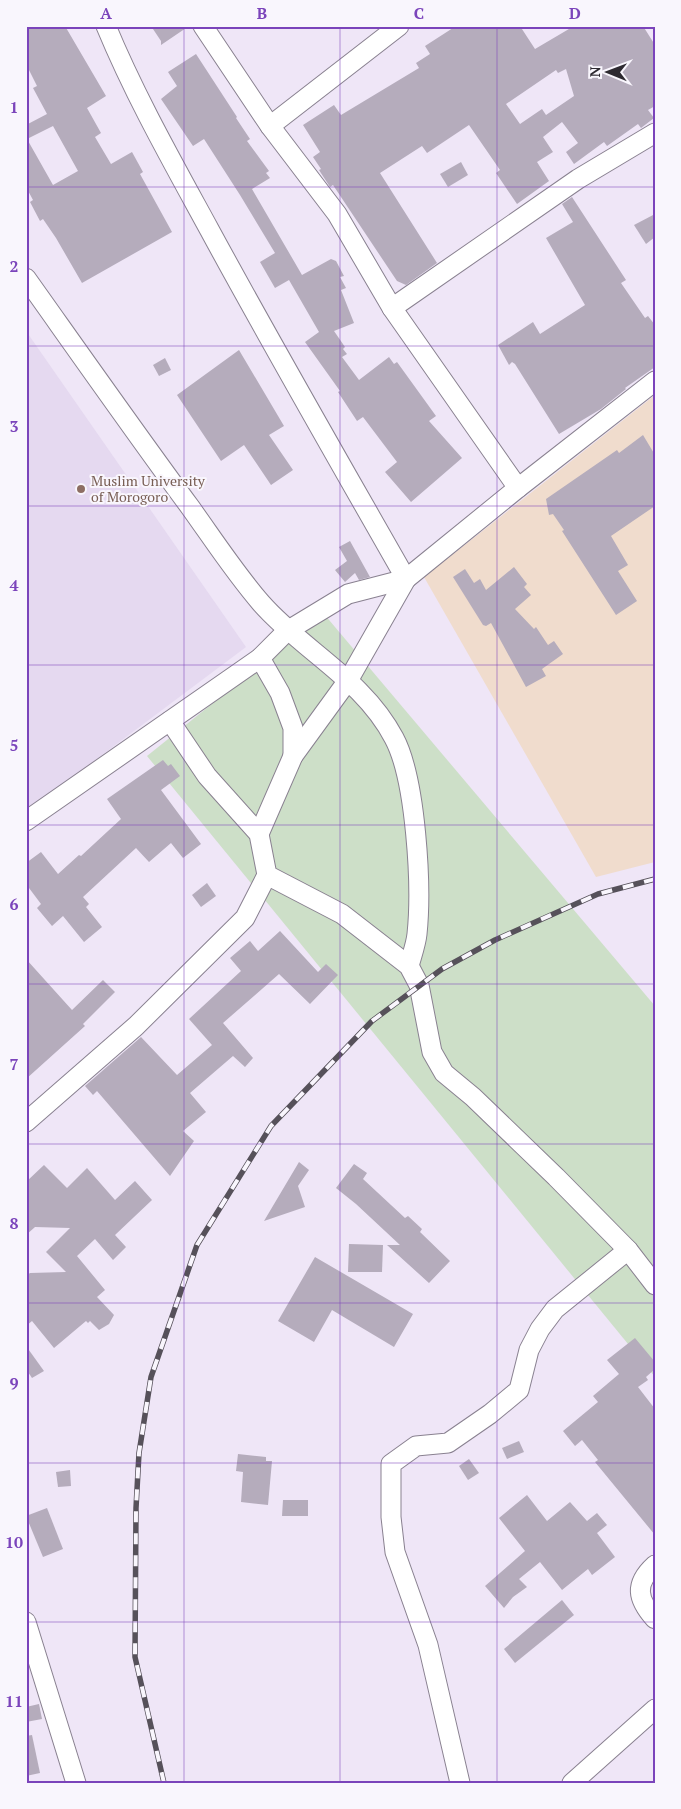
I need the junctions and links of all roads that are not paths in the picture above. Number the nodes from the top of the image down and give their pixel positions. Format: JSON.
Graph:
{"nodes":[{"id":1,"x":106,"y":26,"type":"edge"},
{"id":2,"x":203,"y":26,"type":"edge"},
{"id":3,"x":399,"y":26,"type":"edge"},
{"id":4,"x":270,"y":126,"type":"junction"},
{"id":5,"x":655,"y":133,"type":"edge"},
{"id":6,"x":26,"y":278,"type":"edge"},
{"id":7,"x":392,"y":308,"type":"junction"},
{"id":8,"x":655,"y":381,"type":"edge"},
{"id":9,"x":518,"y":488,"type":"junction"},
{"id":10,"x":406,"y":579,"type":"junction"},
{"id":11,"x":287,"y":631,"type":"junction"},
{"id":12,"x":260,"y":658,"type":"junction"},
{"id":13,"x":349,"y":679,"type":"junction"},
{"id":14,"x":170,"y":721,"type":"junction"},
{"id":15,"x":293,"y":756,"type":"junction"},
{"id":16,"x":26,"y":821,"type":"edge"},
{"id":17,"x":259,"y":834,"type":"junction"},
{"id":18,"x":267,"y":875,"type":"junction"},
{"id":19,"x":409,"y":966,"type":"junction"},
{"id":20,"x":26,"y":1122,"type":"edge"},
{"id":21,"x":628,"y":1250,"type":"junction"},
{"id":22,"x":655,"y":1285,"type":"edge"},
{"id":23,"x":655,"y":1565,"type":"edge"},
{"id":24,"x":655,"y":1619,"type":"edge"},
{"id":25,"x":26,"y":1622,"type":"edge"},
{"id":26,"x":655,"y":1709,"type":"edge"},
{"id":27,"x":76,"y":1783,"type":"edge"},
{"id":28,"x":460,"y":1783,"type":"edge"},
{"id":29,"x":572,"y":1783,"type":"edge"}],
"edges":[{"from":1,"to":10,"type":"street"},
{"from":2,"to":4,"type":"street"},
{"from":3,"to":4,"type":"street"},
{"from":4,"to":7,"type":"street"},
{"from":5,"to":7,"type":"street"},
{"from":6,"to":11,"type":"street"},
{"from":7,"to":9,"type":"street"},
{"from":8,"to":9,"type":"street"},
{"from":9,"to":10,"type":"street"},
{"from":10,"to":11,"type":"street"},
{"from":10,"to":13,"type":"street"},
{"from":11,"to":12,"type":"street"},
{"from":11,"to":13,"type":"street"},
{"from":12,"to":14,"type":"street"},
{"from":12,"to":15,"type":"street"},
{"from":13,"to":15,"type":"street"},
{"from":13,"to":19,"type":"street"},
{"from":14,"to":16,"type":"street"},
{"from":14,"to":17,"type":"street"},
{"from":15,"to":17,"type":"street"},
{"from":17,"to":18,"type":"street"},
{"from":18,"to":19,"type":"street"},
{"from":18,"to":20,"type":"street"},
{"from":19,"to":21,"type":"street"},
{"from":21,"to":22,"type":"street"},
{"from":21,"to":28,"type":"street"},
{"from":23,"to":24,"type":"street"},
{"from":25,"to":27,"type":"street"},
{"from":26,"to":29,"type":"street"}]}
